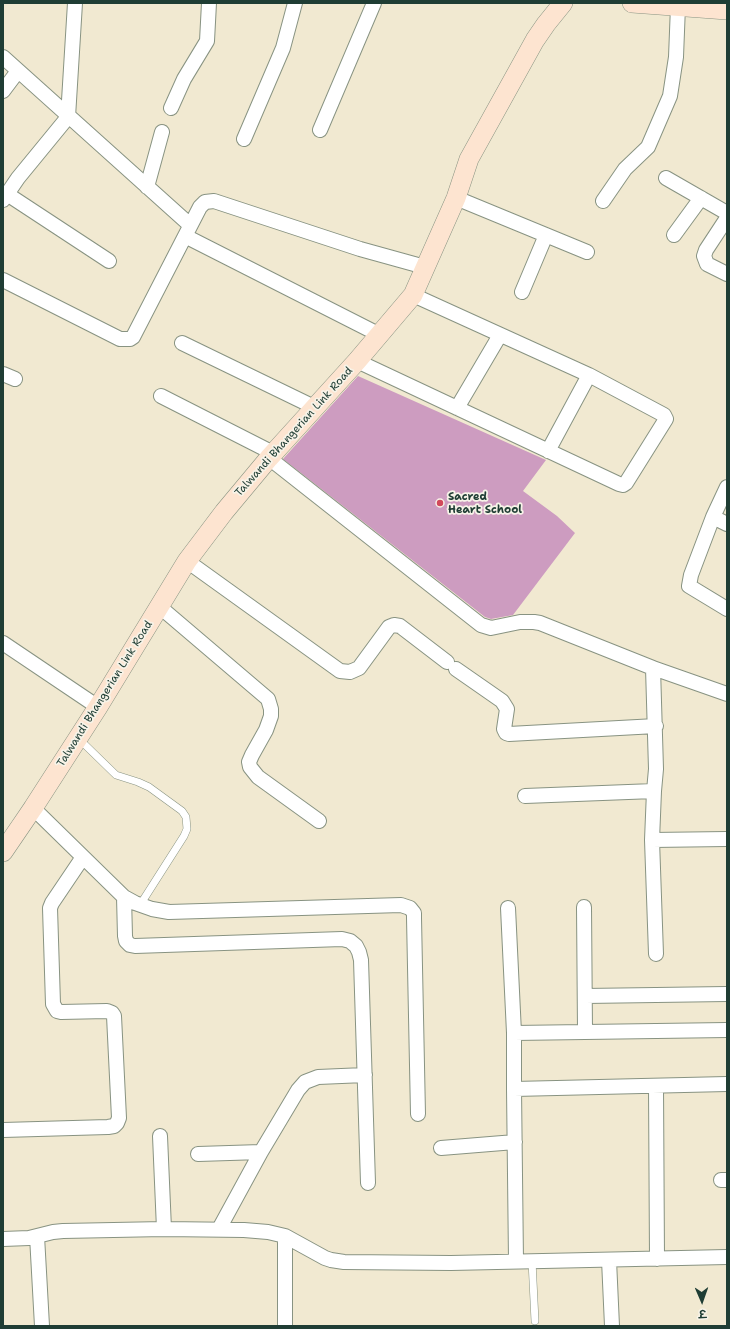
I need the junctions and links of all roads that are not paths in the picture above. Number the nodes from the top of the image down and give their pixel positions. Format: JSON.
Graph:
{"nodes":[{"id":1,"x":75,"y":3,"type":"edge"},
{"id":2,"x":209,"y":3,"type":"edge"},
{"id":3,"x":295,"y":3,"type":"edge"},
{"id":4,"x":374,"y":3,"type":"edge"},
{"id":5,"x":563,"y":3,"type":"edge"},
{"id":6,"x":632,"y":3,"type":"edge"},
{"id":7,"x":678,"y":6,"type":"junction"},
{"id":8,"x":727,"y":10,"type":"edge"},
{"id":9,"x":3,"y":57,"type":"edge"},
{"id":10,"x":18,"y":71,"type":"junction"},
{"id":11,"x":3,"y":91,"type":"edge"},
{"id":12,"x":171,"y":108,"type":"dead end"},
{"id":13,"x":68,"y":117,"type":"junction"},
{"id":14,"x":320,"y":130,"type":"dead end"},
{"id":15,"x":162,"y":132,"type":"dead end"},
{"id":16,"x":244,"y":140,"type":"dead end"},
{"id":17,"x":666,"y":178,"type":"dead end"},
{"id":18,"x":147,"y":187,"type":"junction"},
{"id":19,"x":5,"y":197,"type":"edge"},
{"id":20,"x":456,"y":198,"type":"junction"},
{"id":21,"x":701,"y":198,"type":"junction"},
{"id":22,"x":603,"y":201,"type":"dead end"},
{"id":23,"x":727,"y":213,"type":"edge"},
{"id":24,"x":727,"y":218,"type":"edge"},
{"id":25,"x":187,"y":231,"type":"junction"},
{"id":26,"x":546,"y":235,"type":"junction"},
{"id":27,"x":674,"y":235,"type":"dead end"},
{"id":28,"x":587,"y":252,"type":"dead end"},
{"id":29,"x":109,"y":261,"type":"dead end"},
{"id":30,"x":425,"y":267,"type":"junction"},
{"id":31,"x":727,"y":274,"type":"edge"},
{"id":32,"x":3,"y":280,"type":"edge"},
{"id":33,"x":522,"y":292,"type":"dead end"},
{"id":34,"x":412,"y":295,"type":"junction"},
{"id":35,"x":378,"y":334,"type":"junction"},
{"id":36,"x":500,"y":335,"type":"junction"},
{"id":37,"x":182,"y":343,"type":"dead end"},
{"id":38,"x":357,"y":361,"type":"junction"},
{"id":39,"x":589,"y":375,"type":"junction"},
{"id":40,"x":161,"y":396,"type":"dead end"},
{"id":41,"x":314,"y":407,"type":"junction"},
{"id":42,"x":457,"y":408,"type":"junction"},
{"id":43,"x":548,"y":451,"type":"junction"},
{"id":44,"x":271,"y":455,"type":"junction"},
{"id":45,"x":727,"y":488,"type":"edge"},
{"id":46,"x":713,"y":517,"type":"junction"},
{"id":47,"x":727,"y":524,"type":"edge"},
{"id":48,"x":187,"y":560,"type":"junction"},
{"id":49,"x":160,"y":607,"type":"junction"},
{"id":50,"x":727,"y":610,"type":"edge"},
{"id":51,"x":3,"y":643,"type":"edge"},
{"id":52,"x":653,"y":668,"type":"junction"},
{"id":53,"x":727,"y":694,"type":"edge"},
{"id":54,"x":98,"y":707,"type":"junction"},
{"id":55,"x":656,"y":726,"type":"junction"},
{"id":56,"x":78,"y":738,"type":"junction"},
{"id":57,"x":654,"y":791,"type":"junction"},
{"id":58,"x":525,"y":796,"type":"dead end"},
{"id":59,"x":33,"y":808,"type":"junction"},
{"id":60,"x":319,"y":821,"type":"dead end"},
{"id":61,"x":727,"y":839,"type":"edge"},
{"id":62,"x":652,"y":840,"type":"junction"},
{"id":63,"x":3,"y":852,"type":"edge"},
{"id":64,"x":83,"y":857,"type":"junction"},
{"id":65,"x":124,"y":897,"type":"junction"},
{"id":66,"x":140,"y":905,"type":"junction"},
{"id":67,"x":584,"y":907,"type":"dead end"},
{"id":68,"x":508,"y":908,"type":"dead end"},
{"id":69,"x":656,"y":954,"type":"dead end"},
{"id":70,"x":727,"y":994,"type":"edge"},
{"id":71,"x":585,"y":996,"type":"junction"},
{"id":72,"x":727,"y":1030,"type":"edge"},
{"id":73,"x":585,"y":1032,"type":"junction"},
{"id":74,"x":514,"y":1033,"type":"junction"},
{"id":75,"x":365,"y":1075,"type":"junction"},
{"id":76,"x":727,"y":1084,"type":"edge"},
{"id":77,"x":656,"y":1086,"type":"junction"},
{"id":78,"x":514,"y":1089,"type":"junction"},
{"id":79,"x":418,"y":1114,"type":"dead end"},
{"id":80,"x":3,"y":1130,"type":"edge"},
{"id":81,"x":160,"y":1136,"type":"dead end"},
{"id":82,"x":515,"y":1142,"type":"junction"},
{"id":83,"x":441,"y":1148,"type":"dead end"},
{"id":84,"x":261,"y":1152,"type":"junction"},
{"id":85,"x":198,"y":1154,"type":"dead end"},
{"id":86,"x":368,"y":1183,"type":"dead end"},
{"id":87,"x":164,"y":1229,"type":"junction"},
{"id":88,"x":219,"y":1229,"type":"junction"},
{"id":89,"x":37,"y":1236,"type":"junction"},
{"id":90,"x":285,"y":1236,"type":"junction"},
{"id":91,"x":3,"y":1239,"type":"edge"},
{"id":92,"x":727,"y":1257,"type":"edge"},
{"id":93,"x":657,"y":1259,"type":"junction"},
{"id":94,"x":609,"y":1260,"type":"junction"},
{"id":95,"x":516,"y":1261,"type":"junction"},
{"id":96,"x":532,"y":1261,"type":"junction"},
{"id":97,"x":535,"y":1321,"type":"dead end"},
{"id":98,"x":42,"y":1326,"type":"edge"},
{"id":99,"x":285,"y":1326,"type":"edge"},
{"id":100,"x":612,"y":1326,"type":"edge"}],
"edges":[{"from":1,"to":13,"type":"street"},
{"from":2,"to":12,"type":"street"},
{"from":3,"to":16,"type":"street"},
{"from":4,"to":14,"type":"street"},
{"from":5,"to":20,"type":"street","name":"Talwandi Bhangerian Link Road"},
{"from":6,"to":7,"type":"street"},
{"from":7,"to":8,"type":"street"},
{"from":7,"to":22,"type":"street"},
{"from":9,"to":10,"type":"street"},
{"from":10,"to":11,"type":"street"},
{"from":10,"to":13,"type":"street"},
{"from":13,"to":18,"type":"street"},
{"from":13,"to":19,"type":"street"},
{"from":15,"to":18,"type":"street"},
{"from":17,"to":21,"type":"street"},
{"from":18,"to":25,"type":"street"},
{"from":19,"to":29,"type":"street"},
{"from":20,"to":26,"type":"street"},
{"from":20,"to":30,"type":"street","name":"Talwandi Bhangerian Link Road"},
{"from":21,"to":23,"type":"street"},
{"from":21,"to":27,"type":"street"},
{"from":24,"to":31,"type":"street"},
{"from":25,"to":30,"type":"street"},
{"from":25,"to":32,"type":"street"},
{"from":25,"to":35,"type":"street"},
{"from":26,"to":28,"type":"street"},
{"from":26,"to":33,"type":"street"},
{"from":30,"to":34,"type":"street","name":"Talwandi Bhangerian Link Road"},
{"from":34,"to":35,"type":"street","name":"Talwandi Bhangerian Link Road"},
{"from":34,"to":36,"type":"street"},
{"from":35,"to":38,"type":"street","name":"Talwandi Bhangerian Link Road"},
{"from":36,"to":39,"type":"street"},
{"from":36,"to":42,"type":"street"},
{"from":37,"to":41,"type":"street"},
{"from":38,"to":41,"type":"street","name":"Talwandi Bhangerian Link Road"},
{"from":38,"to":42,"type":"street"},
{"from":39,"to":43,"type":"street"},
{"from":39,"to":43,"type":"street"},
{"from":40,"to":44,"type":"street"},
{"from":41,"to":44,"type":"street","name":"Talwandi Bhangerian Link Road"},
{"from":42,"to":43,"type":"street"},
{"from":44,"to":48,"type":"street","name":"Talwandi Bhangerian Link Road"},
{"from":44,"to":52,"type":"street"},
{"from":45,"to":46,"type":"street"},
{"from":46,"to":47,"type":"street"},
{"from":46,"to":50,"type":"street"},
{"from":48,"to":49,"type":"street","name":"Talwandi Bhangerian Link Road"},
{"from":48,"to":55,"type":"street"},
{"from":49,"to":54,"type":"street","name":"Talwandi Bhangerian Link Road"},
{"from":49,"to":60,"type":"street"},
{"from":51,"to":54,"type":"street"},
{"from":52,"to":53,"type":"street"},
{"from":52,"to":55,"type":"street"},
{"from":54,"to":56,"type":"street","name":"Talwandi Bhangerian Link Road"},
{"from":55,"to":57,"type":"street"},
{"from":56,"to":59,"type":"street","name":"Talwandi Bhangerian Link Road"},
{"from":56,"to":66,"type":"lane"},
{"from":57,"to":58,"type":"street"},
{"from":57,"to":62,"type":"street"},
{"from":59,"to":63,"type":"street","name":"Talwandi Bhangerian Link Road"},
{"from":59,"to":64,"type":"street"},
{"from":61,"to":62,"type":"street"},
{"from":62,"to":69,"type":"street"},
{"from":64,"to":65,"type":"street"},
{"from":64,"to":80,"type":"street"},
{"from":65,"to":66,"type":"street"},
{"from":65,"to":75,"type":"street"},
{"from":66,"to":79,"type":"street"},
{"from":67,"to":71,"type":"street"},
{"from":68,"to":74,"type":"street"},
{"from":70,"to":71,"type":"street"},
{"from":71,"to":73,"type":"street"},
{"from":72,"to":73,"type":"street"},
{"from":73,"to":74,"type":"street"},
{"from":74,"to":78,"type":"street"},
{"from":75,"to":84,"type":"street"},
{"from":75,"to":86,"type":"street"},
{"from":76,"to":77,"type":"street"},
{"from":77,"to":78,"type":"street"},
{"from":77,"to":93,"type":"street"},
{"from":78,"to":82,"type":"street"},
{"from":81,"to":87,"type":"street"},
{"from":82,"to":83,"type":"street"},
{"from":82,"to":95,"type":"street"},
{"from":84,"to":85,"type":"street"},
{"from":84,"to":88,"type":"street"},
{"from":87,"to":88,"type":"street"},
{"from":87,"to":89,"type":"street"},
{"from":88,"to":90,"type":"street"},
{"from":89,"to":91,"type":"street"},
{"from":89,"to":98,"type":"street"},
{"from":90,"to":95,"type":"street"},
{"from":90,"to":99,"type":"street"},
{"from":92,"to":93,"type":"street"},
{"from":93,"to":94,"type":"street"},
{"from":94,"to":96,"type":"street"},
{"from":94,"to":100,"type":"street"},
{"from":95,"to":96,"type":"street"},
{"from":96,"to":97,"type":"lane"}]}
